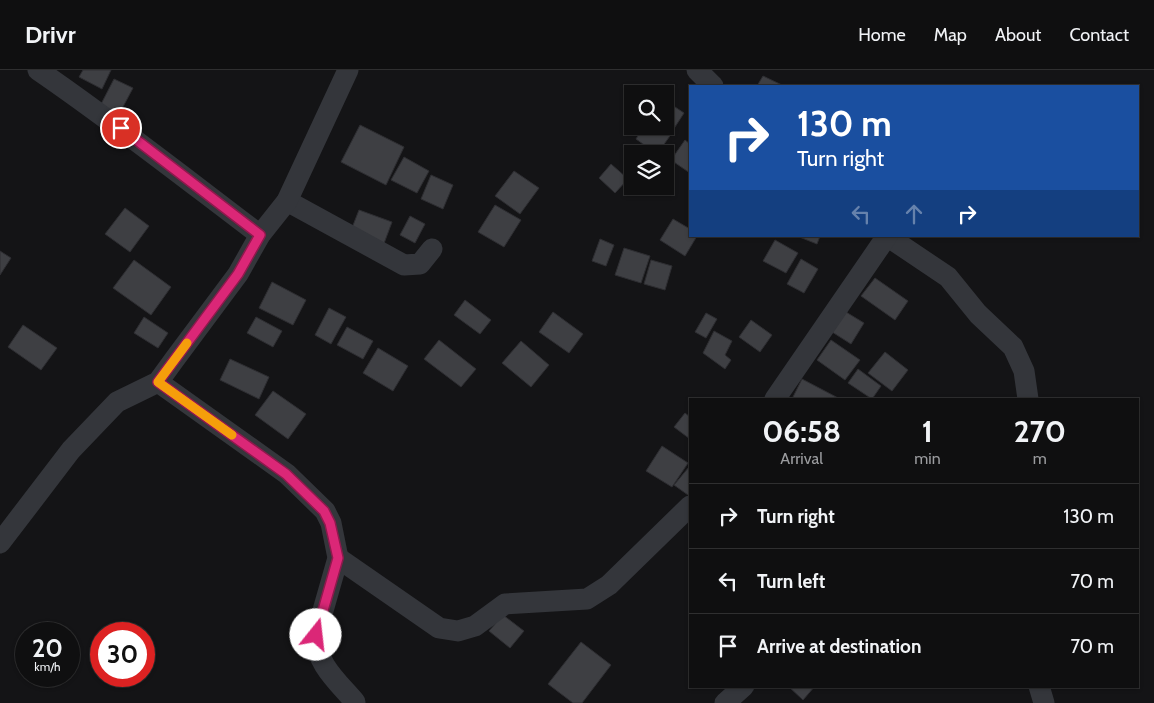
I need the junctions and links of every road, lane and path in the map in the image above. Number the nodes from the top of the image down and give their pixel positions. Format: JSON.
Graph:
{"nodes":[{"id":1,"x":38,"y":70,"type":"edge"},
{"id":2,"x":348,"y":70,"type":"edge"},
{"id":3,"x":697,"y":70,"type":"edge"},
{"id":4,"x":712,"y":85,"type":"edge"},
{"id":5,"x":286,"y":201,"type":"junction"},
{"id":6,"x":260,"y":235,"type":"junction"},
{"id":7,"x":886,"y":237,"type":"edge"},
{"id":8,"x":888,"y":237,"type":"edge"},
{"id":9,"x":432,"y":249,"type":"dead end"},
{"id":10,"x":158,"y":382,"type":"junction"},
{"id":11,"x":776,"y":398,"type":"edge"},
{"id":12,"x":1028,"y":398,"type":"edge"},
{"id":13,"x":689,"y":507,"type":"edge"},
{"id":14,"x":0,"y":543,"type":"edge"},
{"id":15,"x":338,"y":558,"type":"junction"},
{"id":16,"x":742,"y":688,"type":"edge"},
{"id":17,"x":1039,"y":688,"type":"edge"},
{"id":18,"x":355,"y":702,"type":"edge"},
{"id":19,"x":725,"y":703,"type":"edge"},
{"id":20,"x":1044,"y":703,"type":"edge"}],
"edges":[{"from":1,"to":6,"type":"street"},
{"from":2,"to":5,"type":"street"},
{"from":3,"to":4,"type":"street"},
{"from":5,"to":6,"type":"street"},
{"from":5,"to":9,"type":"street"},
{"from":6,"to":10,"type":"street"},
{"from":7,"to":11,"type":"street"},
{"from":8,"to":12,"type":"street"},
{"from":10,"to":14,"type":"street"},
{"from":10,"to":15,"type":"street"},
{"from":13,"to":15,"type":"street"},
{"from":15,"to":18,"type":"street"},
{"from":16,"to":19,"type":"street"},
{"from":17,"to":20,"type":"street"}]}
